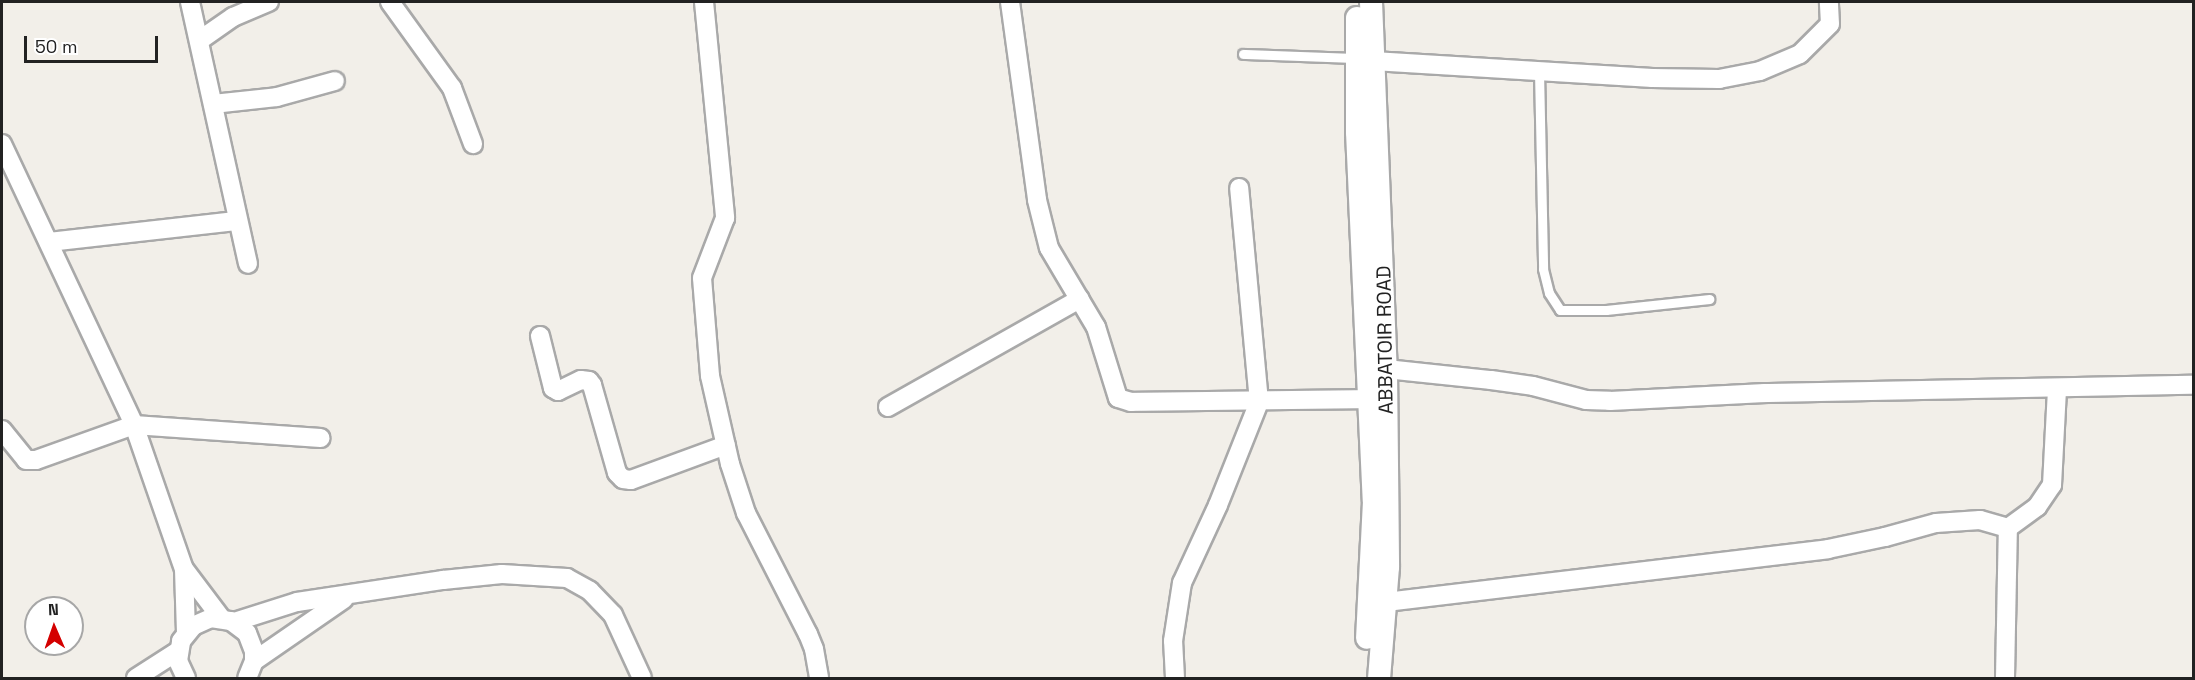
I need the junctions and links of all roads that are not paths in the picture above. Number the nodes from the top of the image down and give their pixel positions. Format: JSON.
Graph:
{"nodes":[{"id":1,"x":190,"y":2,"type":"edge"},
{"id":2,"x":270,"y":2,"type":"edge"},
{"id":3,"x":390,"y":2,"type":"edge"},
{"id":4,"x":704,"y":2,"type":"edge"},
{"id":5,"x":1010,"y":2,"type":"edge"},
{"id":6,"x":1357,"y":2,"type":"edge"},
{"id":7,"x":1371,"y":2,"type":"edge"},
{"id":8,"x":1829,"y":2,"type":"edge"},
{"id":9,"x":200,"y":40,"type":"junction"},
{"id":10,"x":1243,"y":54,"type":"dead end"},
{"id":11,"x":1365,"y":60,"type":"junction"},
{"id":12,"x":1539,"y":71,"type":"junction"},
{"id":13,"x":335,"y":81,"type":"dead end"},
{"id":14,"x":213,"y":104,"type":"junction"},
{"id":15,"x":2,"y":144,"type":"edge"},
{"id":16,"x":472,"y":144,"type":"dead end"},
{"id":17,"x":1239,"y":188,"type":"dead end"},
{"id":18,"x":236,"y":221,"type":"junction"},
{"id":19,"x":49,"y":242,"type":"junction"},
{"id":20,"x":248,"y":264,"type":"dead end"},
{"id":21,"x":1080,"y":299,"type":"junction"},
{"id":22,"x":1709,"y":299,"type":"dead end"},
{"id":23,"x":540,"y":336,"type":"dead end"},
{"id":24,"x":1386,"y":369,"type":"junction"},
{"id":25,"x":2193,"y":385,"type":"edge"},
{"id":26,"x":2057,"y":388,"type":"junction"},
{"id":27,"x":1367,"y":399,"type":"junction"},
{"id":28,"x":1259,"y":402,"type":"junction"},
{"id":29,"x":888,"y":407,"type":"dead end"},
{"id":30,"x":134,"y":424,"type":"junction"},
{"id":31,"x":2,"y":430,"type":"edge"},
{"id":32,"x":321,"y":438,"type":"dead end"},
{"id":33,"x":726,"y":445,"type":"junction"},
{"id":34,"x":2008,"y":528,"type":"junction"},
{"id":35,"x":184,"y":569,"type":"junction"},
{"id":36,"x":350,"y":595,"type":"junction"},
{"id":37,"x":1386,"y":602,"type":"junction"},
{"id":38,"x":227,"y":620,"type":"junction"},
{"id":39,"x":186,"y":633,"type":"junction"},
{"id":40,"x":178,"y":651,"type":"junction"},
{"id":41,"x":254,"y":661,"type":"junction"},
{"id":42,"x":136,"y":678,"type":"edge"},
{"id":43,"x":186,"y":678,"type":"edge"},
{"id":44,"x":247,"y":678,"type":"edge"},
{"id":45,"x":642,"y":678,"type":"edge"},
{"id":46,"x":819,"y":678,"type":"edge"},
{"id":47,"x":1175,"y":678,"type":"edge"},
{"id":48,"x":1364,"y":678,"type":"edge"},
{"id":49,"x":1379,"y":678,"type":"edge"},
{"id":50,"x":2005,"y":678,"type":"edge"}],
"edges":[{"from":1,"to":9,"type":"street"},
{"from":2,"to":9,"type":"street"},
{"from":3,"to":16,"type":"street"},
{"from":4,"to":33,"type":"street"},
{"from":5,"to":21,"type":"street"},
{"from":6,"to":11,"type":"street","name":"ABBATOIR ROAD"},
{"from":7,"to":11,"type":"street","name":"ABBATOIR ROAD"},
{"from":8,"to":12,"type":"street"},
{"from":9,"to":14,"type":"street"},
{"from":10,"to":11,"type":"lane"},
{"from":11,"to":12,"type":"street"},
{"from":11,"to":24,"type":"street","name":"ABBATOIR ROAD"},
{"from":11,"to":27,"type":"street","name":"ABBATOIR ROAD"},
{"from":12,"to":22,"type":"lane"},
{"from":13,"to":14,"type":"street"},
{"from":14,"to":18,"type":"street"},
{"from":15,"to":19,"type":"street"},
{"from":17,"to":28,"type":"street"},
{"from":18,"to":19,"type":"street"},
{"from":18,"to":20,"type":"street"},
{"from":19,"to":30,"type":"street"},
{"from":21,"to":28,"type":"street"},
{"from":21,"to":29,"type":"street"},
{"from":23,"to":33,"type":"street"},
{"from":24,"to":26,"type":"street"},
{"from":24,"to":37,"type":"street","name":"ABBATOIR ROAD"},
{"from":25,"to":26,"type":"street"},
{"from":26,"to":34,"type":"street"},
{"from":27,"to":28,"type":"street"},
{"from":27,"to":48,"type":"street","name":"ABBATOIR ROAD"},
{"from":28,"to":47,"type":"street"},
{"from":30,"to":31,"type":"street"},
{"from":30,"to":32,"type":"street"},
{"from":30,"to":35,"type":"street"},
{"from":33,"to":46,"type":"street"},
{"from":34,"to":37,"type":"street"},
{"from":34,"to":50,"type":"street"},
{"from":35,"to":38,"type":"street"},
{"from":35,"to":39,"type":"street"},
{"from":36,"to":38,"type":"street"},
{"from":36,"to":41,"type":"street"},
{"from":36,"to":45,"type":"street"},
{"from":37,"to":49,"type":"street","name":"ABBATOIR ROAD"},
{"from":38,"to":39,"type":"street"},
{"from":38,"to":41,"type":"street"},
{"from":39,"to":40,"type":"street"},
{"from":40,"to":42,"type":"street"},
{"from":40,"to":43,"type":"street"},
{"from":41,"to":44,"type":"street"}]}
